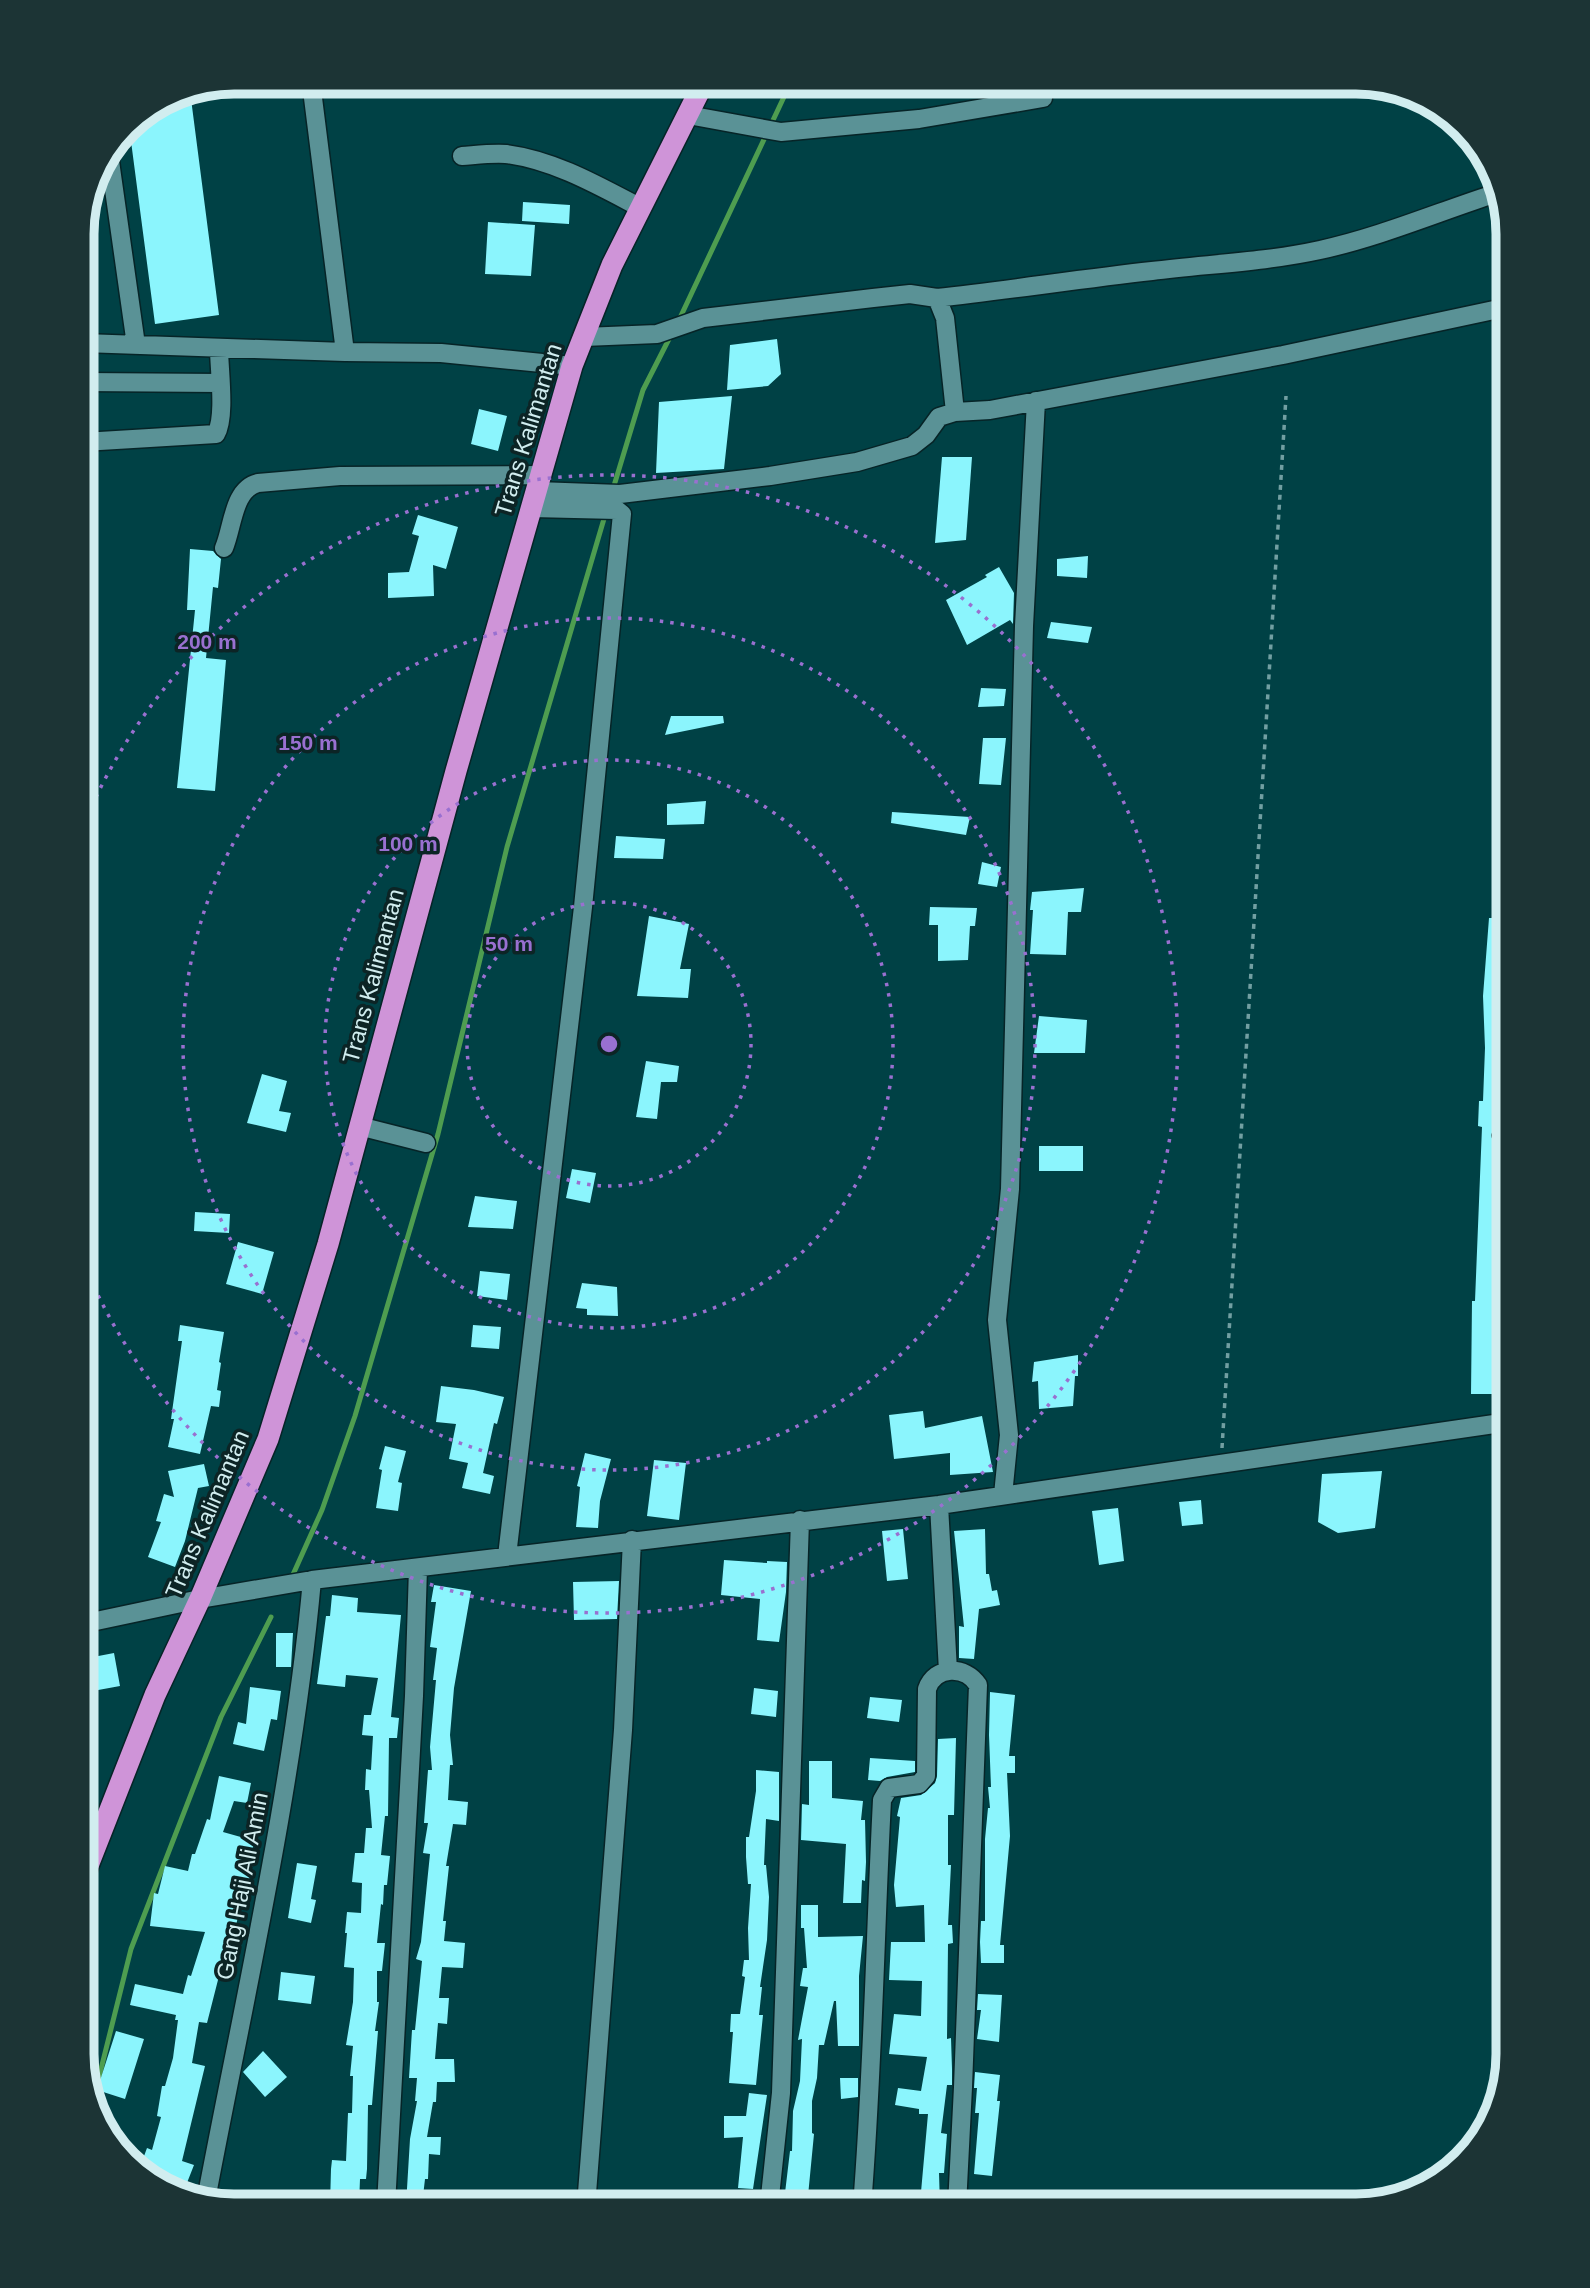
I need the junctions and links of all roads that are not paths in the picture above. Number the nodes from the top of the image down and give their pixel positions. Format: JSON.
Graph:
{"nodes":[{"id":1,"x":313,"y":95,"type":"edge"},
{"id":2,"x":698,"y":95,"type":"edge"},
{"id":3,"x":1043,"y":98,"type":"dead end"},
{"id":4,"x":688,"y":115,"type":"junction"},
{"id":5,"x":462,"y":156,"type":"dead end"},
{"id":6,"x":111,"y":169,"type":"edge"},
{"id":7,"x":1490,"y":195,"type":"edge"},
{"id":8,"x":641,"y":208,"type":"junction"},
{"id":9,"x":937,"y":298,"type":"junction"},
{"id":10,"x":1496,"y":310,"type":"edge"},
{"id":11,"x":584,"y":337,"type":"junction"},
{"id":12,"x":95,"y":343,"type":"edge"},
{"id":13,"x":136,"y":345,"type":"junction"},
{"id":14,"x":219,"y":348,"type":"junction"},
{"id":15,"x":345,"y":352,"type":"junction"},
{"id":16,"x":572,"y":366,"type":"junction"},
{"id":17,"x":95,"y":382,"type":"edge"},
{"id":18,"x":220,"y":383,"type":"junction"},
{"id":19,"x":1036,"y":401,"type":"junction"},
{"id":20,"x":955,"y":412,"type":"junction"},
{"id":21,"x":95,"y":441,"type":"edge"},
{"id":22,"x":537,"y":491,"type":"junction"},
{"id":23,"x":608,"y":502,"type":"junction"},
{"id":24,"x":225,"y":548,"type":"dead end"},
{"id":25,"x":359,"y":1126,"type":"junction"},
{"id":26,"x":426,"y":1143,"type":"dead end"},
{"id":27,"x":1496,"y":1424,"type":"edge"},
{"id":28,"x":1003,"y":1495,"type":"junction"},
{"id":29,"x":939,"y":1505,"type":"junction"},
{"id":30,"x":800,"y":1520,"type":"junction"},
{"id":31,"x":632,"y":1540,"type":"junction"},
{"id":32,"x":507,"y":1556,"type":"junction"},
{"id":33,"x":418,"y":1568,"type":"junction"},
{"id":34,"x":306,"y":1581,"type":"junction"},
{"id":35,"x":200,"y":1599,"type":"junction"},
{"id":36,"x":95,"y":1621,"type":"edge"},
{"id":37,"x":948,"y":1671,"type":"junction"},
{"id":38,"x":95,"y":1848,"type":"edge"},
{"id":39,"x":208,"y":2191,"type":"edge"},
{"id":40,"x":387,"y":2193,"type":"edge"},
{"id":41,"x":587,"y":2193,"type":"edge"},
{"id":42,"x":770,"y":2193,"type":"edge"},
{"id":43,"x":863,"y":2194,"type":"edge"},
{"id":44,"x":958,"y":2194,"type":"edge"}],
"edges":[{"from":1,"to":15,"type":"street"},
{"from":2,"to":4,"type":"highway","name":"Trans Kalimantan"},
{"from":3,"to":4,"type":"street"},
{"from":4,"to":8,"type":"highway","name":"Trans Kalimantan"},
{"from":5,"to":8,"type":"street"},
{"from":6,"to":13,"type":"street"},
{"from":7,"to":9,"type":"street"},
{"from":8,"to":11,"type":"highway","name":"Trans Kalimantan"},
{"from":9,"to":11,"type":"street"},
{"from":9,"to":20,"type":"street"},
{"from":10,"to":19,"type":"street"},
{"from":11,"to":16,"type":"highway","name":"Trans Kalimantan"},
{"from":12,"to":13,"type":"street"},
{"from":13,"to":14,"type":"street"},
{"from":14,"to":15,"type":"street"},
{"from":14,"to":18,"type":"street"},
{"from":15,"to":16,"type":"street"},
{"from":16,"to":22,"type":"highway","name":"Trans Kalimantan"},
{"from":17,"to":18,"type":"street"},
{"from":18,"to":21,"type":"street"},
{"from":19,"to":20,"type":"street"},
{"from":19,"to":28,"type":"street"},
{"from":20,"to":23,"type":"street"},
{"from":22,"to":23,"type":"street"},
{"from":22,"to":24,"type":"street"},
{"from":22,"to":25,"type":"highway","name":"Trans Kalimantan"},
{"from":23,"to":32,"type":"street"},
{"from":25,"to":26,"type":"street"},
{"from":25,"to":35,"type":"highway","name":"Trans Kalimantan"},
{"from":27,"to":28,"type":"street"},
{"from":28,"to":29,"type":"street"},
{"from":29,"to":30,"type":"street"},
{"from":29,"to":37,"type":"street"},
{"from":30,"to":31,"type":"street"},
{"from":30,"to":42,"type":"street"},
{"from":31,"to":32,"type":"street"},
{"from":31,"to":41,"type":"street"},
{"from":32,"to":33,"type":"street"},
{"from":33,"to":34,"type":"street"},
{"from":33,"to":40,"type":"street"},
{"from":34,"to":35,"type":"street"},
{"from":34,"to":39,"type":"street","name":"Gang Haji Ali Amin"},
{"from":35,"to":36,"type":"street"},
{"from":35,"to":38,"type":"highway","name":"Trans Kalimantan"},
{"from":37,"to":43,"type":"street"},
{"from":37,"to":44,"type":"street"}]}
